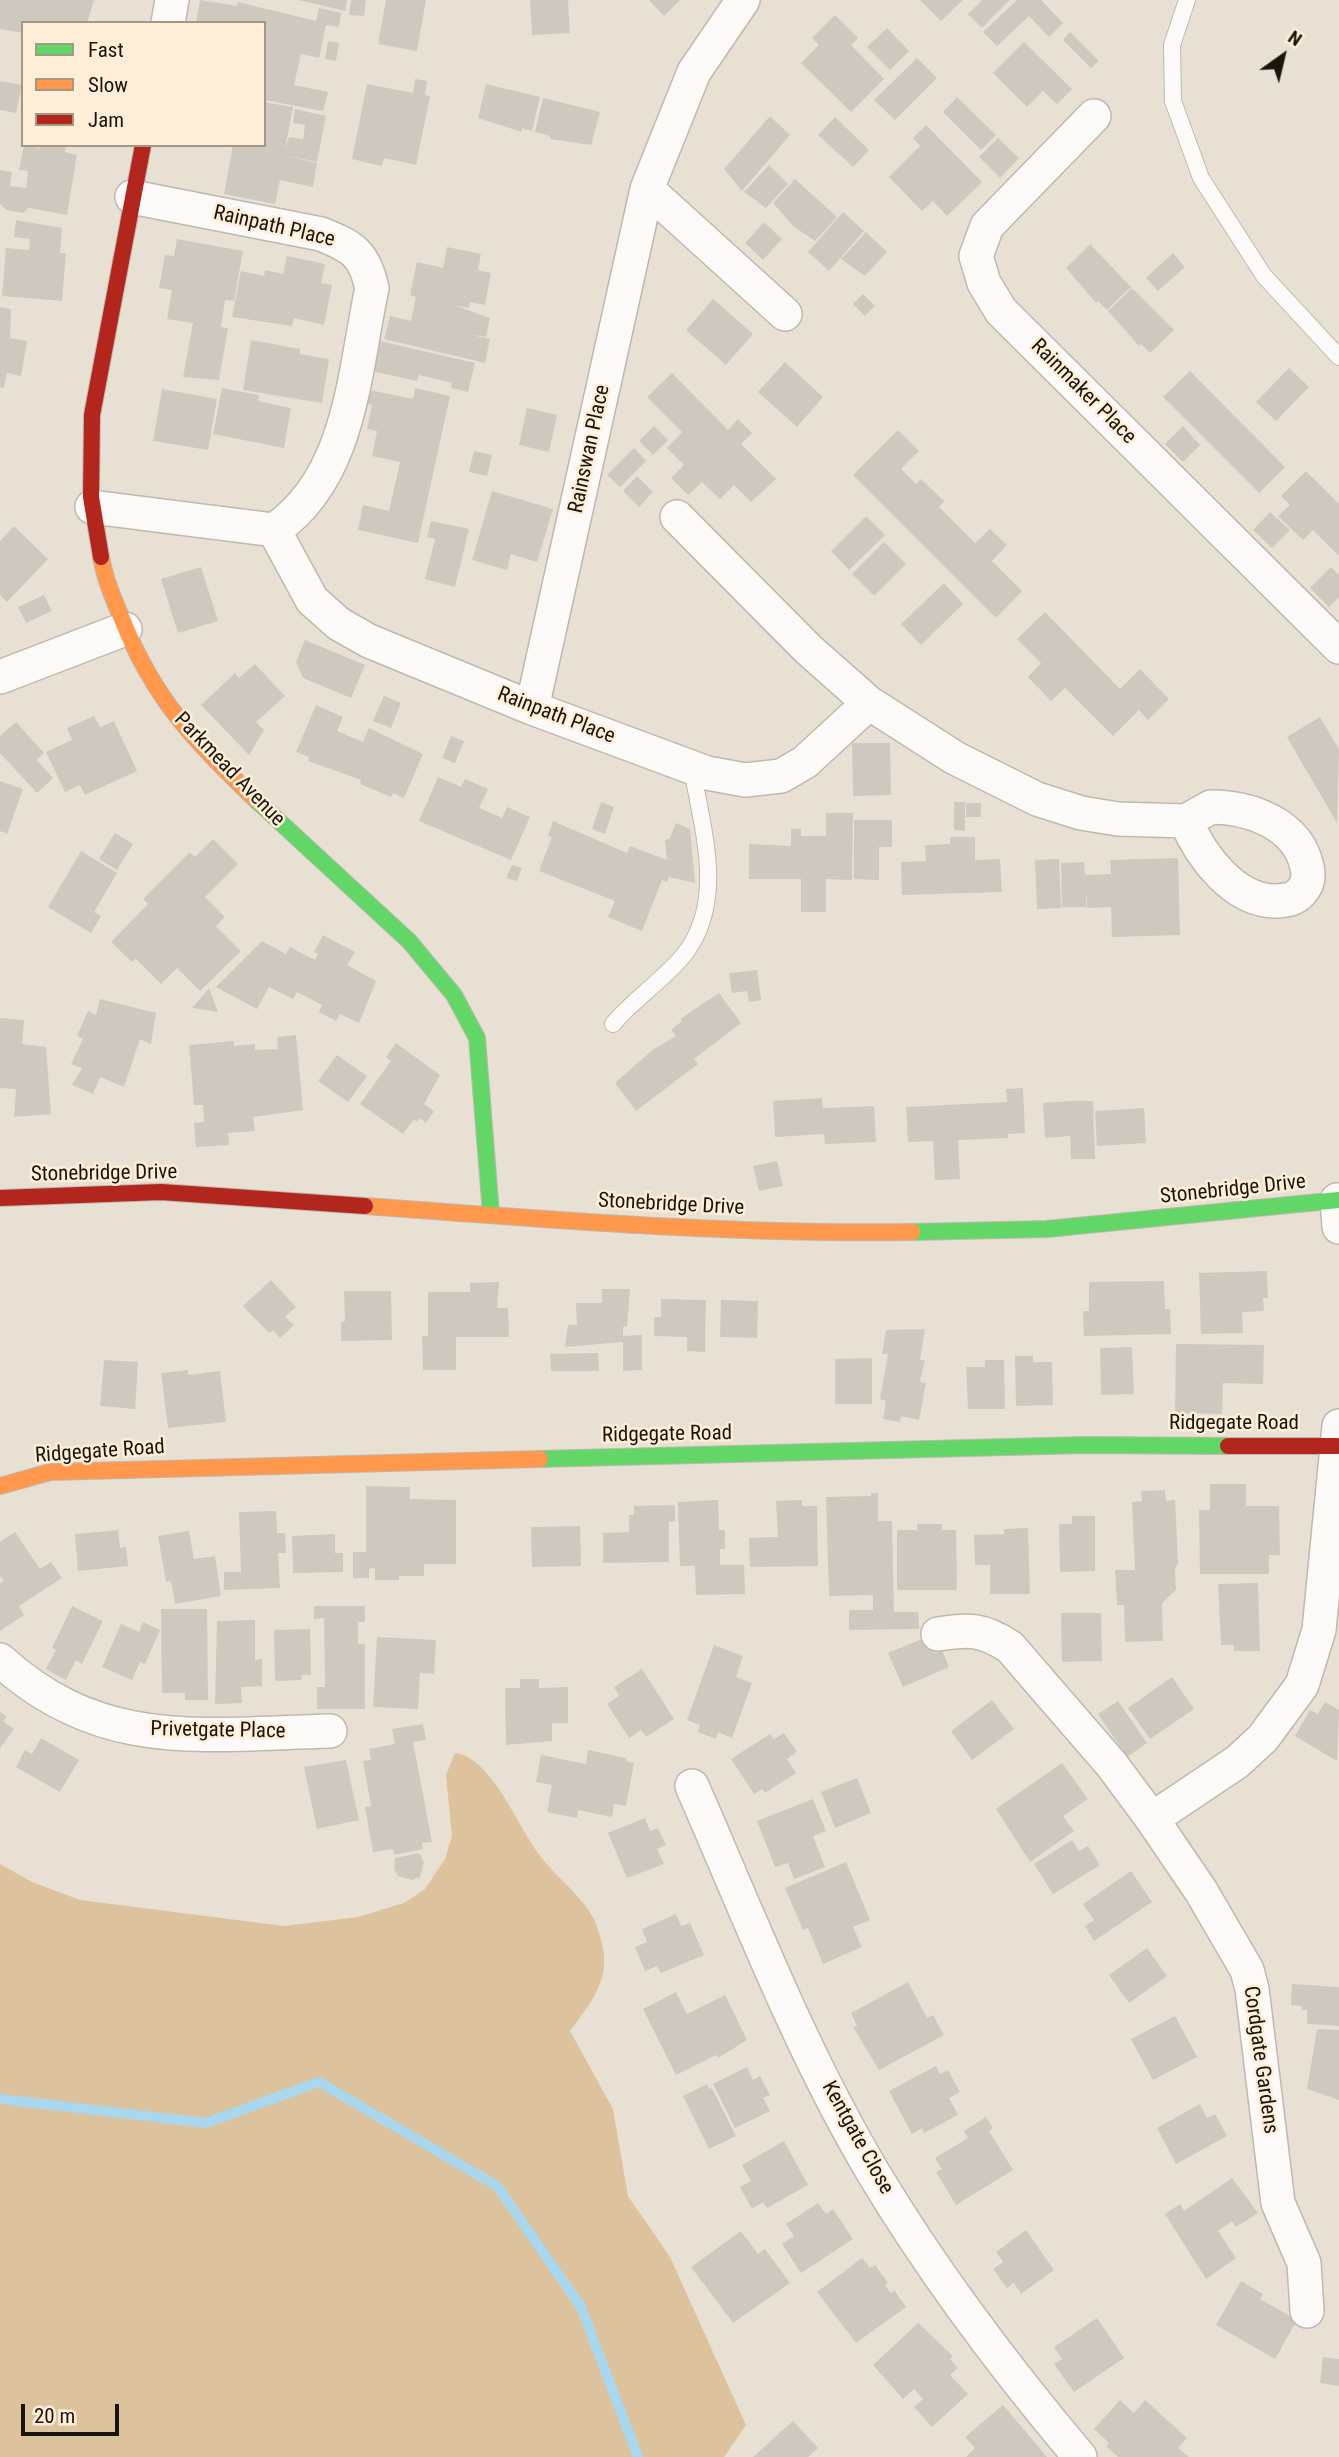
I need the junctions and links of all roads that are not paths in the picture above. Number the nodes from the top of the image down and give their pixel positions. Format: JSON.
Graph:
{"nodes":[{"id":1,"x":172,"y":0,"type":"edge"},
{"id":2,"x":743,"y":0,"type":"edge"},
{"id":3,"x":1187,"y":0,"type":"edge"},
{"id":4,"x":168,"y":21,"type":"edge"},
{"id":5,"x":1094,"y":116,"type":"dead end"},
{"id":6,"x":143,"y":147,"type":"edge"},
{"id":7,"x":647,"y":189,"type":"junction"},
{"id":8,"x":132,"y":197,"type":"junction"},
{"id":9,"x":785,"y":314,"type":"dead end"},
{"id":10,"x":1339,"y":357,"type":"edge"},
{"id":11,"x":92,"y":507,"type":"junction"},
{"id":12,"x":677,"y":517,"type":"dead end"},
{"id":13,"x":274,"y":530,"type":"junction"},
{"id":14,"x":125,"y":629,"type":"junction"},
{"id":15,"x":1339,"y":647,"type":"edge"},
{"id":16,"x":0,"y":677,"type":"edge"},
{"id":17,"x":869,"y":703,"type":"junction"},
{"id":18,"x":532,"y":708,"type":"junction"},
{"id":19,"x":692,"y":768,"type":"junction"},
{"id":20,"x":1186,"y":821,"type":"dead end"},
{"id":21,"x":613,"y":1024,"type":"dead end"},
{"id":22,"x":0,"y":1198,"type":"edge"},
{"id":23,"x":1338,"y":1209,"type":"edge"},
{"id":24,"x":491,"y":1214,"type":"junction"},
{"id":25,"x":1338,"y":1436,"type":"edge"},
{"id":26,"x":0,"y":1486,"type":"edge"},
{"id":27,"x":937,"y":1634,"type":"dead end"},
{"id":28,"x":0,"y":1660,"type":"edge"},
{"id":29,"x":330,"y":1731,"type":"dead end"},
{"id":30,"x":692,"y":1786,"type":"dead end"},
{"id":31,"x":1152,"y":1819,"type":"junction"},
{"id":32,"x":1307,"y":2311,"type":"dead end"},
{"id":33,"x":1080,"y":2457,"type":"edge"}],
"edges":[{"from":1,"to":4,"type":"street"},
{"from":2,"to":7,"type":"street","name":"Rainswan Place"},
{"from":3,"to":10,"type":"lane"},
{"from":5,"to":15,"type":"street","name":"Rainmaker Place"},
{"from":6,"to":8,"type":"street","name":"Parkmead Avenue"},
{"from":7,"to":9,"type":"street"},
{"from":7,"to":18,"type":"street","name":"Rainswan Place"},
{"from":8,"to":11,"type":"street","name":"Parkmead Avenue"},
{"from":8,"to":13,"type":"street","name":"Rainpath Place"},
{"from":11,"to":13,"type":"street"},
{"from":11,"to":14,"type":"street","name":"Parkmead Avenue"},
{"from":12,"to":17,"type":"street"},
{"from":13,"to":18,"type":"street","name":"Rainpath Place"},
{"from":14,"to":16,"type":"street"},
{"from":14,"to":24,"type":"street","name":"Parkmead Avenue"},
{"from":17,"to":19,"type":"street","name":"Rainpath Place"},
{"from":17,"to":20,"type":"street"},
{"from":18,"to":19,"type":"street","name":"Rainpath Place"},
{"from":19,"to":21,"type":"lane"},
{"from":22,"to":24,"type":"street","name":"Stonebridge Drive"},
{"from":23,"to":24,"type":"street","name":"Stonebridge Drive"},
{"from":25,"to":26,"type":"street","name":"Ridgegate Road"},
{"from":25,"to":31,"type":"street"},
{"from":27,"to":31,"type":"street","name":"Cordgate Gardens"},
{"from":28,"to":29,"type":"street","name":"Privetgate Place"},
{"from":30,"to":33,"type":"street","name":"Kentgate Close"},
{"from":31,"to":32,"type":"street","name":"Cordgate Gardens"}]}
